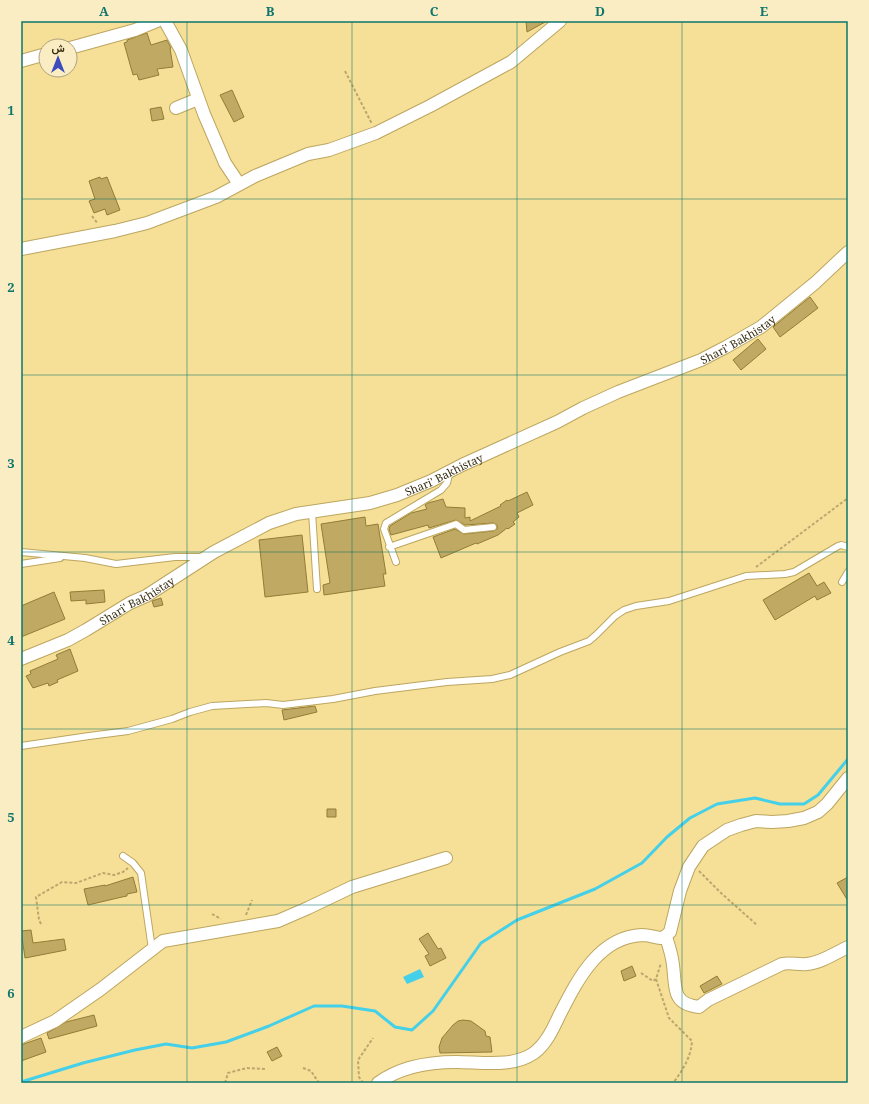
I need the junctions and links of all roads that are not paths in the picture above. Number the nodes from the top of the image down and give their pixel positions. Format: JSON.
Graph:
{"nodes":[{"id":1,"x":157,"y":21,"type":"edge"},
{"id":2,"x":165,"y":21,"type":"edge"},
{"id":3,"x":560,"y":21,"type":"edge"},
{"id":4,"x":78,"y":46,"type":"edge"},
{"id":5,"x":38,"y":56,"type":"edge"},
{"id":6,"x":21,"y":60,"type":"edge"},
{"id":7,"x":198,"y":99,"type":"junction"},
{"id":8,"x":176,"y":108,"type":"dead end"},
{"id":9,"x":239,"y":184,"type":"junction"},
{"id":10,"x":21,"y":249,"type":"edge"},
{"id":11,"x":848,"y":252,"type":"edge"},
{"id":12,"x":450,"y":471,"type":"junction"},
{"id":13,"x":312,"y":512,"type":"junction"},
{"id":14,"x":493,"y":527,"type":"dead end"},
{"id":15,"x":389,"y":547,"type":"junction"},
{"id":16,"x":848,"y":547,"type":"edge"},
{"id":17,"x":21,"y":552,"type":"edge"},
{"id":18,"x":69,"y":557,"type":"junction"},
{"id":19,"x":204,"y":557,"type":"junction"},
{"id":20,"x":396,"y":562,"type":"dead end"},
{"id":21,"x":21,"y":564,"type":"edge"},
{"id":22,"x":848,"y":572,"type":"edge"},
{"id":23,"x":842,"y":582,"type":"dead end"},
{"id":24,"x":317,"y":588,"type":"dead end"},
{"id":25,"x":21,"y":658,"type":"edge"},
{"id":26,"x":21,"y":746,"type":"edge"},
{"id":27,"x":848,"y":778,"type":"edge"},
{"id":28,"x":123,"y":856,"type":"dead end"},
{"id":29,"x":446,"y":858,"type":"dead end"},
{"id":30,"x":666,"y":936,"type":"junction"},
{"id":31,"x":848,"y":947,"type":"edge"},
{"id":32,"x":152,"y":949,"type":"junction"},
{"id":33,"x":21,"y":1037,"type":"edge"},
{"id":34,"x":378,"y":1083,"type":"edge"}],
"edges":[{"from":1,"to":4,"type":"street"},
{"from":2,"to":7,"type":"street"},
{"from":3,"to":9,"type":"street"},
{"from":5,"to":6,"type":"street"},
{"from":7,"to":8,"type":"street"},
{"from":7,"to":9,"type":"street"},
{"from":9,"to":10,"type":"street"},
{"from":11,"to":12,"type":"street","name":"Shari' Bakhistay"},
{"from":12,"to":13,"type":"street","name":"Shari' Bakhistay"},
{"from":12,"to":15,"type":"lane"},
{"from":13,"to":19,"type":"street","name":"Shari' Bakhistay"},
{"from":13,"to":24,"type":"lane"},
{"from":14,"to":15,"type":"lane"},
{"from":15,"to":20,"type":"lane"},
{"from":16,"to":26,"type":"lane"},
{"from":17,"to":18,"type":"lane"},
{"from":18,"to":19,"type":"lane"},
{"from":18,"to":21,"type":"lane"},
{"from":19,"to":25,"type":"street","name":"Shari' Bakhistay"},
{"from":22,"to":23,"type":"lane"},
{"from":27,"to":30,"type":"street"},
{"from":28,"to":32,"type":"lane"},
{"from":29,"to":32,"type":"street"},
{"from":30,"to":31,"type":"street"},
{"from":30,"to":34,"type":"street"},
{"from":32,"to":33,"type":"street"}]}
